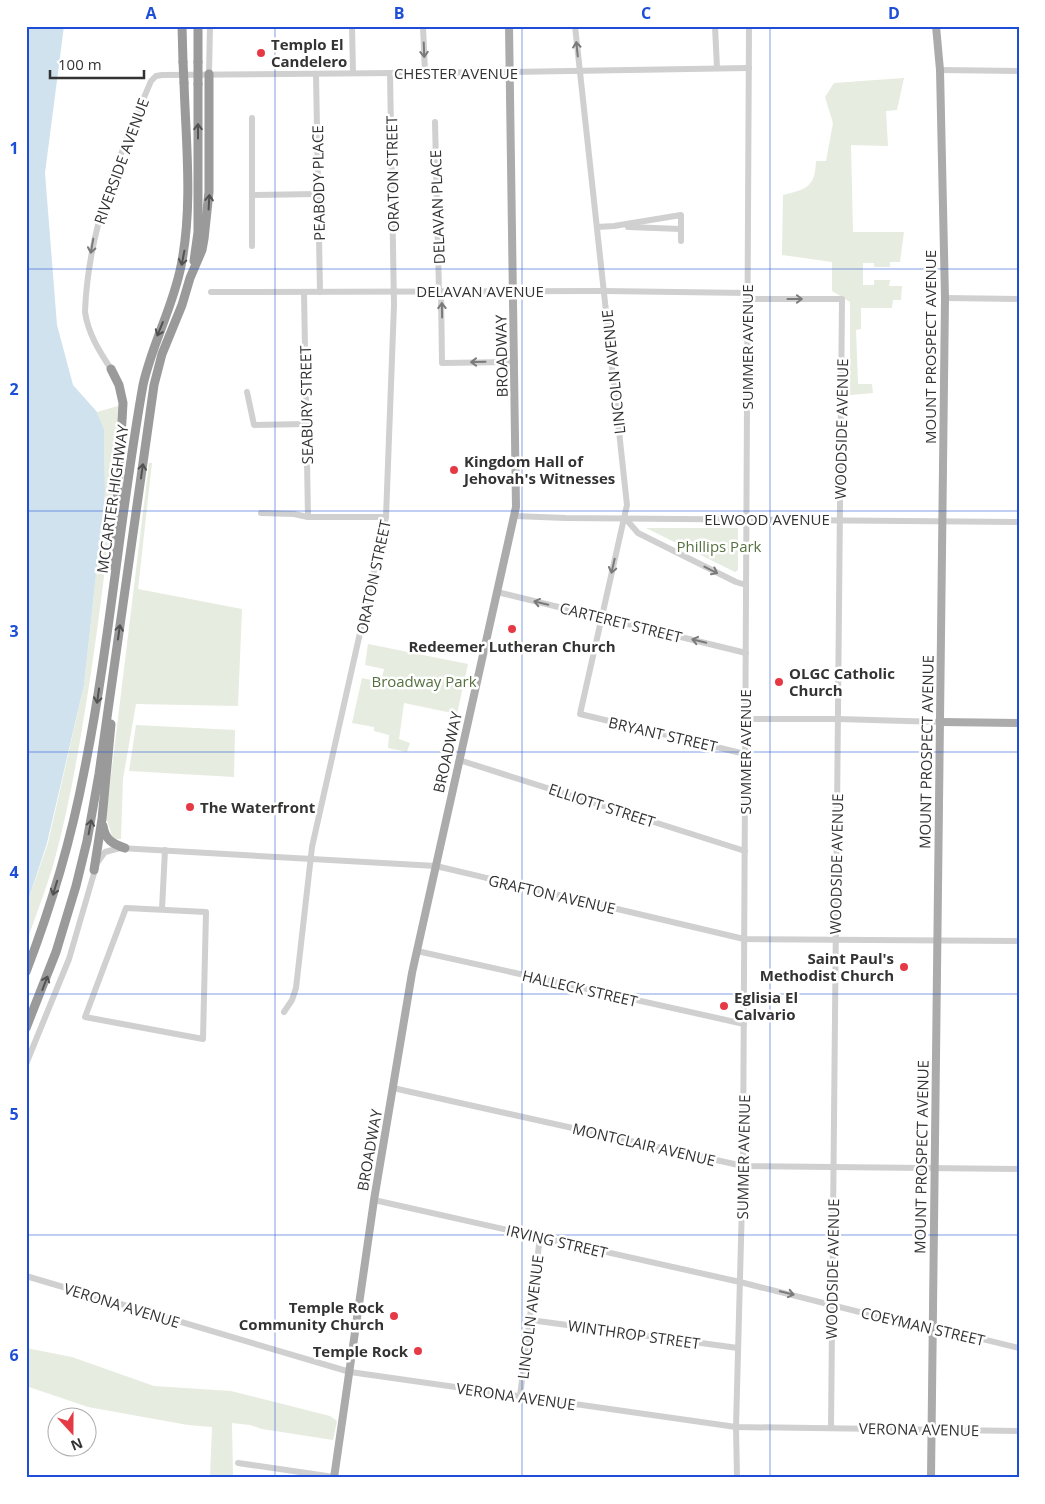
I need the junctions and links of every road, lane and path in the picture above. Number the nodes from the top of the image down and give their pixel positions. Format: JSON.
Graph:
{"nodes":[{"id":1,"x":182,"y":26,"type":"edge"},
{"id":2,"x":198,"y":26,"type":"edge"},
{"id":3,"x":210,"y":26,"type":"edge"},
{"id":4,"x":352,"y":26,"type":"edge"},
{"id":5,"x":423,"y":26,"type":"edge"},
{"id":6,"x":509,"y":26,"type":"edge"},
{"id":7,"x":575,"y":26,"type":"edge"},
{"id":8,"x":715,"y":26,"type":"edge"},
{"id":9,"x":749,"y":26,"type":"edge"},
{"id":10,"x":936,"y":26,"type":"edge"},
{"id":11,"x":717,"y":68,"type":"junction"},
{"id":12,"x":749,"y":68,"type":"junction"},
{"id":13,"x":940,"y":70,"type":"junction"},
{"id":14,"x":580,"y":71,"type":"junction"},
{"id":15,"x":1019,"y":71,"type":"edge"},
{"id":16,"x":510,"y":72,"type":"junction"},
{"id":17,"x":353,"y":73,"type":"junction"},
{"id":18,"x":390,"y":73,"type":"junction"},
{"id":19,"x":425,"y":73,"type":"junction"},
{"id":20,"x":209,"y":74,"type":"junction"},
{"id":21,"x":316,"y":74,"type":"junction"},
{"id":22,"x":162,"y":75,"type":"joint"},
{"id":23,"x":252,"y":118,"type":"dead end"},
{"id":24,"x":435,"y":122,"type":"dead end"},
{"id":25,"x":318,"y":194,"type":"junction"},
{"id":26,"x":252,"y":195,"type":"junction"},
{"id":27,"x":614,"y":226,"type":"junction"},
{"id":28,"x":597,"y":227,"type":"junction"},
{"id":29,"x":681,"y":229,"type":"junction"},
{"id":30,"x":681,"y":241,"type":"dead end"},
{"id":31,"x":252,"y":246,"type":"dead end"},
{"id":32,"x":190,"y":278,"type":"junction"},
{"id":33,"x":440,"y":291,"type":"junction"},
{"id":34,"x":513,"y":291,"type":"junction"},
{"id":35,"x":604,"y":291,"type":"junction"},
{"id":36,"x":211,"y":292,"type":"dead end"},
{"id":37,"x":304,"y":292,"type":"junction"},
{"id":38,"x":320,"y":292,"type":"junction"},
{"id":39,"x":394,"y":292,"type":"junction"},
{"id":40,"x":748,"y":296,"type":"junction"},
{"id":41,"x":945,"y":298,"type":"junction"},
{"id":42,"x":842,"y":299,"type":"joint"},
{"id":43,"x":1019,"y":299,"type":"edge"},
{"id":44,"x":514,"y":362,"type":"junction"},
{"id":45,"x":110,"y":369,"type":"joint"},
{"id":46,"x":247,"y":392,"type":"dead end"},
{"id":47,"x":306,"y":424,"type":"junction"},
{"id":48,"x":261,"y":514,"type":"dead end"},
{"id":49,"x":514,"y":516,"type":"junction"},
{"id":50,"x":308,"y":517,"type":"junction"},
{"id":51,"x":386,"y":517,"type":"junction"},
{"id":52,"x":625,"y":518,"type":"junction"},
{"id":53,"x":746,"y":519,"type":"junction"},
{"id":54,"x":840,"y":520,"type":"junction"},
{"id":55,"x":942,"y":521,"type":"junction"},
{"id":56,"x":1019,"y":522,"type":"edge"},
{"id":57,"x":746,"y":585,"type":"junction"},
{"id":58,"x":497,"y":592,"type":"junction"},
{"id":59,"x":602,"y":617,"type":"junction"},
{"id":60,"x":104,"y":648,"type":"junction"},
{"id":61,"x":746,"y":653,"type":"junction"},
{"id":62,"x":115,"y":661,"type":"junction"},
{"id":63,"x":580,"y":714,"type":"joint"},
{"id":64,"x":746,"y":719,"type":"junction"},
{"id":65,"x":838,"y":719,"type":"junction"},
{"id":66,"x":940,"y":722,"type":"junction"},
{"id":67,"x":1019,"y":723,"type":"edge"},
{"id":68,"x":745,"y":754,"type":"junction"},
{"id":69,"x":459,"y":760,"type":"junction"},
{"id":70,"x":102,"y":819,"type":"junction"},
{"id":71,"x":125,"y":848,"type":"junction"},
{"id":72,"x":165,"y":850,"type":"junction"},
{"id":73,"x":745,"y":851,"type":"junction"},
{"id":74,"x":310,"y":858,"type":"junction"},
{"id":75,"x":436,"y":866,"type":"junction"},
{"id":76,"x":94,"y":870,"type":"junction"},
{"id":77,"x":162,"y":909,"type":"junction"},
{"id":78,"x":744,"y":939,"type":"junction"},
{"id":79,"x":836,"y":939,"type":"junction"},
{"id":80,"x":937,"y":940,"type":"junction"},
{"id":81,"x":1019,"y":942,"type":"edge"},
{"id":82,"x":417,"y":951,"type":"junction"},
{"id":83,"x":26,"y":972,"type":"edge"},
{"id":84,"x":284,"y":1012,"type":"dead end"},
{"id":85,"x":744,"y":1024,"type":"junction"},
{"id":86,"x":26,"y":1028,"type":"edge"},
{"id":87,"x":26,"y":1064,"type":"edge"},
{"id":88,"x":393,"y":1088,"type":"junction"},
{"id":89,"x":743,"y":1166,"type":"junction"},
{"id":90,"x":834,"y":1166,"type":"junction"},
{"id":91,"x":935,"y":1168,"type":"junction"},
{"id":92,"x":1019,"y":1168,"type":"edge"},
{"id":93,"x":374,"y":1200,"type":"junction"},
{"id":94,"x":540,"y":1237,"type":"junction"},
{"id":95,"x":26,"y":1276,"type":"edge"},
{"id":96,"x":740,"y":1282,"type":"junction"},
{"id":97,"x":832,"y":1304,"type":"junction"},
{"id":98,"x":530,"y":1320,"type":"junction"},
{"id":99,"x":932,"y":1329,"type":"junction"},
{"id":100,"x":738,"y":1348,"type":"junction"},
{"id":101,"x":1019,"y":1348,"type":"edge"},
{"id":102,"x":350,"y":1372,"type":"junction"},
{"id":103,"x":520,"y":1396,"type":"junction"},
{"id":104,"x":736,"y":1427,"type":"junction"},
{"id":105,"x":831,"y":1428,"type":"junction"},
{"id":106,"x":932,"y":1430,"type":"junction"},
{"id":107,"x":1019,"y":1430,"type":"edge"},
{"id":108,"x":238,"y":1463,"type":"dead end"},
{"id":109,"x":334,"y":1478,"type":"edge"},
{"id":110,"x":737,"y":1478,"type":"edge"},
{"id":111,"x":931,"y":1478,"type":"edge"}],
"edges":[{"from":1,"to":60,"type":"highway","name":"MCCARTER HIGHWAY","one_way":true,"bridge":true},
{"from":32,"to":2,"type":"highway","one_way":true,"bridge":true},
{"from":3,"to":20,"type":"street"},
{"from":4,"to":17,"type":"street"},
{"from":5,"to":19,"type":"street","one_way":true},
{"from":6,"to":16,"type":"main road","name":"BROADWAY"},
{"from":14,"to":7,"type":"street","name":"LINCOLN AVENUE","one_way":true},
{"from":8,"to":11,"type":"street"},
{"from":9,"to":12,"type":"street","name":"SUMMER AVENUE"},
{"from":10,"to":13,"type":"main road","name":"MOUNT PROSPECT AVENUE"},
{"from":11,"to":12,"type":"street","name":"CHESTER AVENUE"},
{"from":11,"to":14,"type":"street","name":"CHESTER AVENUE"},
{"from":12,"to":40,"type":"street","name":"SUMMER AVENUE"},
{"from":13,"to":15,"type":"street"},
{"from":13,"to":41,"type":"main road","name":"MOUNT PROSPECT AVENUE"},
{"from":14,"to":16,"type":"street","name":"CHESTER AVENUE"},
{"from":14,"to":28,"type":"street","name":"LINCOLN AVENUE"},
{"from":16,"to":19,"type":"street","name":"CHESTER AVENUE"},
{"from":16,"to":34,"type":"main road","name":"BROADWAY"},
{"from":17,"to":18,"type":"street","name":"CHESTER AVENUE"},
{"from":17,"to":21,"type":"street","name":"CHESTER AVENUE"},
{"from":18,"to":19,"type":"street","name":"CHESTER AVENUE"},
{"from":18,"to":39,"type":"street","name":"ORATON STREET"},
{"from":20,"to":21,"type":"street","name":"CHESTER AVENUE"},
{"from":20,"to":22,"type":"street","name":"CHESTER AVENUE"},
{"from":32,"to":20,"type":"highway","one_way":true},
{"from":21,"to":25,"type":"street","name":"PEABODY PLACE"},
{"from":22,"to":45,"type":"street","name":"RIVERSIDE AVENUE","one_way":true},
{"from":23,"to":26,"type":"street"},
{"from":24,"to":33,"type":"street","name":"DELAVAN PLACE"},
{"from":25,"to":26,"type":"street"},
{"from":25,"to":38,"type":"street","name":"PEABODY PLACE"},
{"from":26,"to":31,"type":"street"},
{"from":27,"to":28,"type":"street"},
{"from":27,"to":29,"type":"street"},
{"from":27,"to":29,"type":"street"},
{"from":28,"to":35,"type":"street","name":"LINCOLN AVENUE"},
{"from":29,"to":30,"type":"street"},
{"from":62,"to":32,"type":"highway","one_way":true},
{"from":33,"to":34,"type":"street","name":"DELAVAN AVENUE"},
{"from":33,"to":39,"type":"street","name":"DELAVAN AVENUE"},
{"from":44,"to":33,"type":"street","name":"DELAVAN PLACE","one_way":true},
{"from":34,"to":35,"type":"street","name":"DELAVAN AVENUE"},
{"from":34,"to":44,"type":"main road","name":"BROADWAY"},
{"from":35,"to":40,"type":"street","name":"DELAVAN AVENUE"},
{"from":35,"to":52,"type":"street","name":"LINCOLN AVENUE"},
{"from":36,"to":37,"type":"street","name":"DELAVAN AVENUE"},
{"from":37,"to":38,"type":"street","name":"DELAVAN AVENUE"},
{"from":37,"to":47,"type":"street","name":"SEABURY STREET"},
{"from":38,"to":39,"type":"street","name":"DELAVAN AVENUE"},
{"from":39,"to":51,"type":"street","name":"ORATON STREET"},
{"from":40,"to":42,"type":"street","name":"DELAVAN AVENUE","one_way":true},
{"from":40,"to":53,"type":"street","name":"SUMMER AVENUE"},
{"from":41,"to":43,"type":"street"},
{"from":41,"to":55,"type":"main road","name":"MOUNT PROSPECT AVENUE"},
{"from":42,"to":54,"type":"street","name":"WOODSIDE AVENUE"},
{"from":44,"to":49,"type":"main road","name":"BROADWAY"},
{"from":45,"to":60,"type":"highway"},
{"from":46,"to":47,"type":"street"},
{"from":47,"to":50,"type":"street","name":"SEABURY STREET"},
{"from":48,"to":50,"type":"street"},
{"from":49,"to":52,"type":"street","name":"ELWOOD AVENUE"},
{"from":49,"to":58,"type":"main road","name":"BROADWAY"},
{"from":50,"to":51,"type":"street"},
{"from":51,"to":74,"type":"street","name":"ORATON STREET"},
{"from":52,"to":53,"type":"street","name":"ELWOOD AVENUE"},
{"from":52,"to":57,"type":"street","one_way":true},
{"from":52,"to":59,"type":"street","name":"LINCOLN AVENUE","one_way":true},
{"from":53,"to":54,"type":"street","name":"ELWOOD AVENUE"},
{"from":53,"to":57,"type":"street","name":"SUMMER AVENUE"},
{"from":54,"to":55,"type":"street","name":"ELWOOD AVENUE"},
{"from":54,"to":65,"type":"street","name":"WOODSIDE AVENUE"},
{"from":55,"to":56,"type":"street","name":"ELWOOD AVENUE"},
{"from":55,"to":66,"type":"main road","name":"MOUNT PROSPECT AVENUE"},
{"from":57,"to":61,"type":"street","name":"SUMMER AVENUE"},
{"from":59,"to":58,"type":"street","name":"CARTERET STREET","one_way":true},
{"from":58,"to":69,"type":"main road","name":"BROADWAY"},
{"from":61,"to":59,"type":"street","name":"CARTERET STREET","one_way":true},
{"from":59,"to":63,"type":"street","name":"LINCOLN AVENUE"},
{"from":60,"to":83,"type":"highway","name":"MCCARTER HIGHWAY","one_way":true},
{"from":61,"to":64,"type":"street","name":"SUMMER AVENUE"},
{"from":62,"to":70,"type":"highway"},
{"from":86,"to":62,"type":"highway","one_way":true},
{"from":63,"to":68,"type":"street","name":"BRYANT STREET"},
{"from":64,"to":65,"type":"street"},
{"from":64,"to":68,"type":"street","name":"SUMMER AVENUE"},
{"from":65,"to":66,"type":"street"},
{"from":65,"to":79,"type":"street","name":"WOODSIDE AVENUE"},
{"from":66,"to":67,"type":"main road"},
{"from":66,"to":80,"type":"main road","name":"MOUNT PROSPECT AVENUE"},
{"from":68,"to":73,"type":"street","name":"SUMMER AVENUE"},
{"from":69,"to":73,"type":"street","name":"ELLIOTT STREET"},
{"from":69,"to":75,"type":"main road","name":"BROADWAY"},
{"from":70,"to":71,"type":"highway"},
{"from":70,"to":76,"type":"highway"},
{"from":71,"to":72,"type":"street","name":"GRAFTON AVENUE"},
{"from":71,"to":76,"type":"street","name":"GRAFTON AVENUE"},
{"from":72,"to":74,"type":"street","name":"GRAFTON AVENUE"},
{"from":72,"to":77,"type":"street"},
{"from":73,"to":78,"type":"street","name":"SUMMER AVENUE"},
{"from":74,"to":75,"type":"street","name":"GRAFTON AVENUE"},
{"from":74,"to":84,"type":"street","name":"ORATON STREET"},
{"from":75,"to":78,"type":"street","name":"GRAFTON AVENUE"},
{"from":75,"to":82,"type":"main road","name":"BROADWAY"},
{"from":76,"to":87,"type":"street"},
{"from":77,"to":77,"type":"street"},
{"from":78,"to":79,"type":"street","name":"GRAFTON AVENUE"},
{"from":78,"to":85,"type":"street","name":"SUMMER AVENUE"},
{"from":79,"to":80,"type":"street","name":"GRAFTON AVENUE"},
{"from":79,"to":90,"type":"street","name":"WOODSIDE AVENUE"},
{"from":80,"to":81,"type":"street","name":"GRAFTON AVENUE"},
{"from":80,"to":91,"type":"main road","name":"MOUNT PROSPECT AVENUE"},
{"from":82,"to":85,"type":"street","name":"HALLECK STREET"},
{"from":82,"to":88,"type":"main road","name":"BROADWAY"},
{"from":85,"to":89,"type":"street","name":"SUMMER AVENUE"},
{"from":88,"to":89,"type":"street","name":"MONTCLAIR AVENUE"},
{"from":88,"to":93,"type":"main road","name":"BROADWAY"},
{"from":89,"to":90,"type":"street","name":"MONTCLAIR AVENUE"},
{"from":89,"to":96,"type":"street","name":"SUMMER AVENUE"},
{"from":90,"to":91,"type":"street","name":"MONTCLAIR AVENUE"},
{"from":90,"to":97,"type":"street","name":"WOODSIDE AVENUE"},
{"from":91,"to":92,"type":"street","name":"MONTCLAIR AVENUE"},
{"from":91,"to":99,"type":"main road","name":"MOUNT PROSPECT AVENUE"},
{"from":93,"to":94,"type":"street","name":"IRVING STREET"},
{"from":93,"to":102,"type":"main road","name":"BROADWAY"},
{"from":94,"to":96,"type":"street","name":"IRVING STREET"},
{"from":94,"to":98,"type":"street","name":"LINCOLN AVENUE"},
{"from":95,"to":102,"type":"street","name":"VERONA AVENUE"},
{"from":96,"to":97,"type":"street","name":"COEYMAN STREET","one_way":true},
{"from":96,"to":100,"type":"street","name":"SUMMER AVENUE"},
{"from":97,"to":99,"type":"street","name":"COEYMAN STREET"},
{"from":97,"to":105,"type":"street","name":"WOODSIDE AVENUE"},
{"from":98,"to":100,"type":"street","name":"WINTHROP STREET"},
{"from":98,"to":103,"type":"street","name":"LINCOLN AVENUE"},
{"from":99,"to":101,"type":"street","name":"COEYMAN STREET"},
{"from":99,"to":106,"type":"main road","name":"MOUNT PROSPECT AVENUE"},
{"from":100,"to":104,"type":"street","name":"SUMMER AVENUE"},
{"from":102,"to":103,"type":"street","name":"VERONA AVENUE"},
{"from":102,"to":109,"type":"main road","name":"BROADWAY"},
{"from":103,"to":104,"type":"street","name":"VERONA AVENUE"},
{"from":104,"to":105,"type":"street","name":"VERONA AVENUE"},
{"from":104,"to":110,"type":"street","name":"SUMMER AVENUE"},
{"from":105,"to":106,"type":"street","name":"VERONA AVENUE"},
{"from":106,"to":107,"type":"street","name":"VERONA AVENUE"},
{"from":106,"to":111,"type":"main road","name":"MOUNT PROSPECT AVENUE"},
{"from":108,"to":109,"type":"street"}]}
